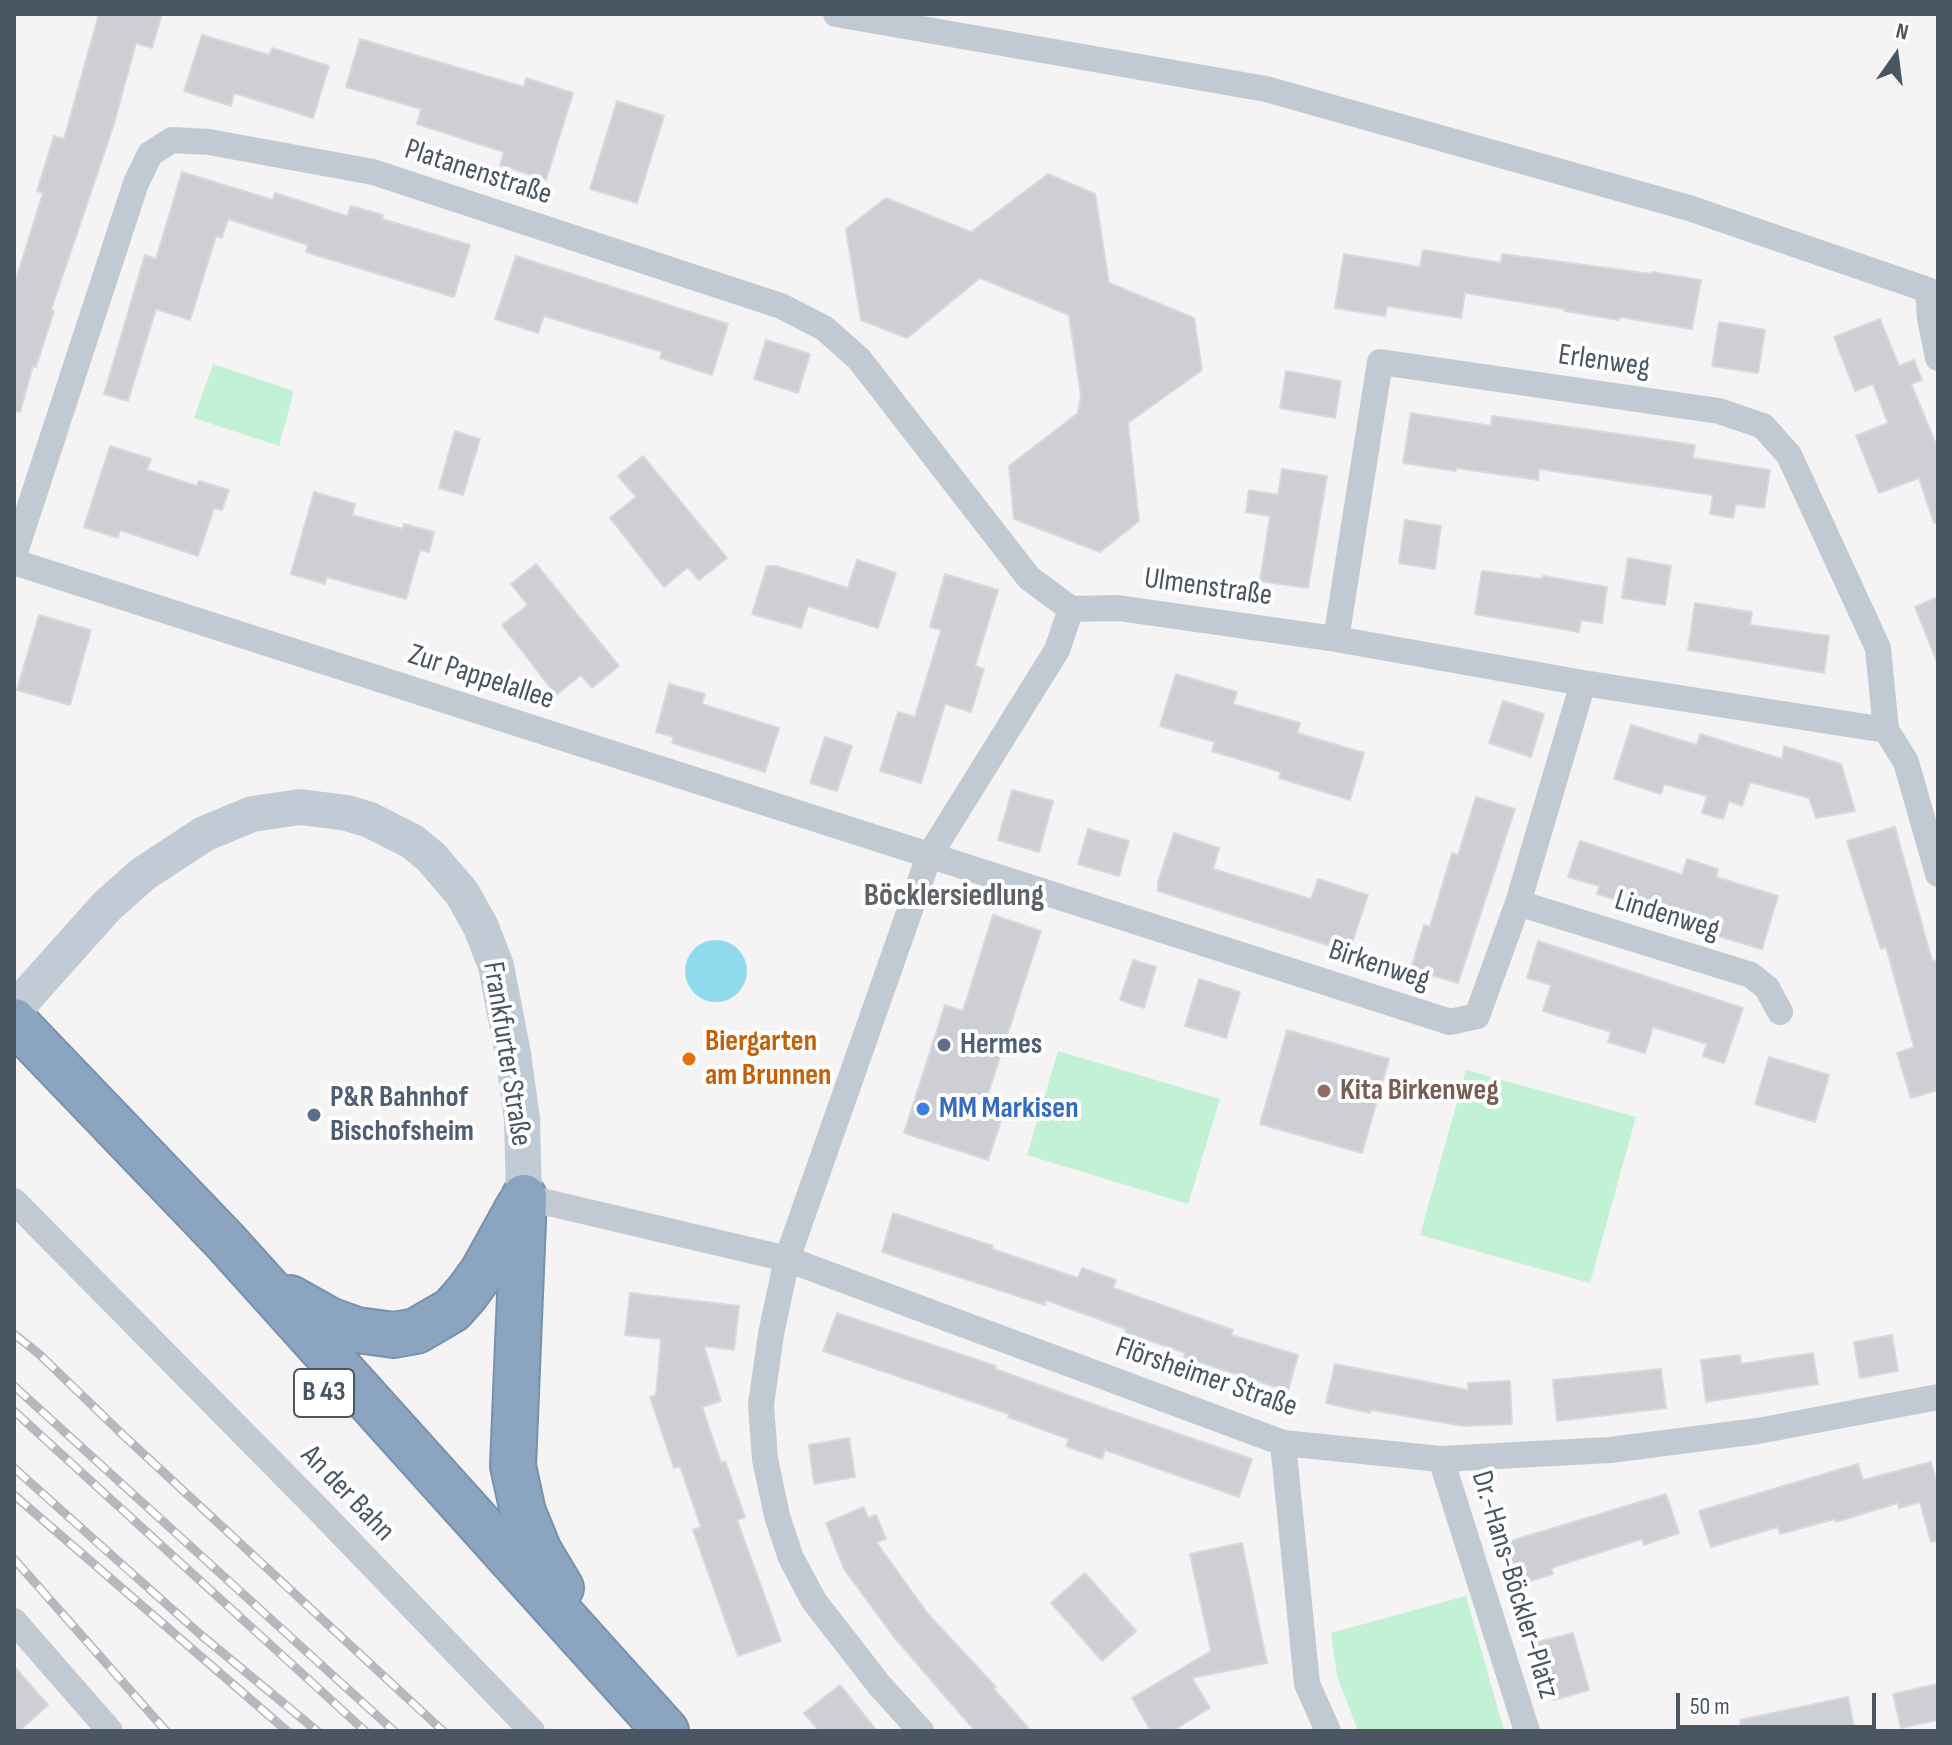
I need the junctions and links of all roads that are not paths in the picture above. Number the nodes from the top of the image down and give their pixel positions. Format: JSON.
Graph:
{"nodes":[{"id":1,"x":836,"y":14,"type":"edge"},
{"id":2,"x":1938,"y":358,"type":"edge"},
{"id":3,"x":14,"y":555,"type":"edge"},
{"id":4,"x":14,"y":562,"type":"edge"},
{"id":5,"x":1071,"y":609,"type":"junction"},
{"id":6,"x":1336,"y":639,"type":"junction"},
{"id":7,"x":1583,"y":683,"type":"junction"},
{"id":8,"x":1886,"y":730,"type":"junction"},
{"id":9,"x":929,"y":856,"type":"junction"},
{"id":10,"x":1938,"y":874,"type":"edge"},
{"id":11,"x":1518,"y":903,"type":"junction"},
{"id":12,"x":14,"y":1010,"type":"edge"},
{"id":13,"x":1780,"y":1012,"type":"dead end"},
{"id":14,"x":14,"y":1021,"type":"edge"},
{"id":15,"x":14,"y":1060,"type":"edge"},
{"id":16,"x":524,"y":1197,"type":"junction"},
{"id":17,"x":14,"y":1201,"type":"edge"},
{"id":18,"x":225,"y":1241,"type":"junction"},
{"id":19,"x":787,"y":1259,"type":"junction"},
{"id":20,"x":1938,"y":1397,"type":"edge"},
{"id":21,"x":1283,"y":1443,"type":"junction"},
{"id":22,"x":1441,"y":1459,"type":"junction"},
{"id":23,"x":14,"y":1621,"type":"edge"},
{"id":24,"x":608,"y":1666,"type":"junction"},
{"id":25,"x":110,"y":1731,"type":"edge"},
{"id":26,"x":532,"y":1731,"type":"edge"},
{"id":27,"x":630,"y":1731,"type":"edge"},
{"id":28,"x":666,"y":1731,"type":"edge"},
{"id":29,"x":921,"y":1731,"type":"edge"},
{"id":30,"x":1328,"y":1731,"type":"edge"},
{"id":31,"x":1527,"y":1731,"type":"edge"}],
"edges":[{"from":1,"to":2,"type":"street"},
{"from":3,"to":5,"type":"street","name":"Platanenstraße"},
{"from":4,"to":9,"type":"street","name":"Zur Pappelallee"},
{"from":5,"to":6,"type":"street","name":"Ulmenstraße"},
{"from":5,"to":9,"type":"street"},
{"from":6,"to":7,"type":"street","name":"Ulmenstraße"},
{"from":6,"to":8,"type":"street","name":"Erlenweg"},
{"from":7,"to":8,"type":"street","name":"Ulmenstraße"},
{"from":7,"to":11,"type":"street","name":"Birkenweg"},
{"from":8,"to":10,"type":"street"},
{"from":9,"to":11,"type":"street","name":"Birkenweg"},
{"from":9,"to":19,"type":"street"},
{"from":11,"to":13,"type":"street","name":"Lindenweg"},
{"from":12,"to":16,"type":"street","name":"Frankfurter Straße"},
{"from":14,"to":18,"type":"highway","number":"B 43"},
{"from":15,"to":27,"type":"highway","number":"B 43"},
{"from":16,"to":18,"type":"highway"},
{"from":16,"to":19,"type":"street","name":"Flörsheimer Straße"},
{"from":16,"to":24,"type":"highway"},
{"from":17,"to":26,"type":"street","name":"An der Bahn"},
{"from":18,"to":24,"type":"highway","number":"B 43"},
{"from":19,"to":21,"type":"street","name":"Flörsheimer Straße"},
{"from":19,"to":29,"type":"street"},
{"from":20,"to":22,"type":"street","name":"Flörsheimer Straße"},
{"from":21,"to":22,"type":"street","name":"Flörsheimer Straße"},
{"from":21,"to":30,"type":"street"},
{"from":22,"to":31,"type":"street","name":"Dr.-Hans-Böckler-Platz"},
{"from":23,"to":25,"type":"street"},
{"from":24,"to":28,"type":"highway","number":"B 43"}]}
